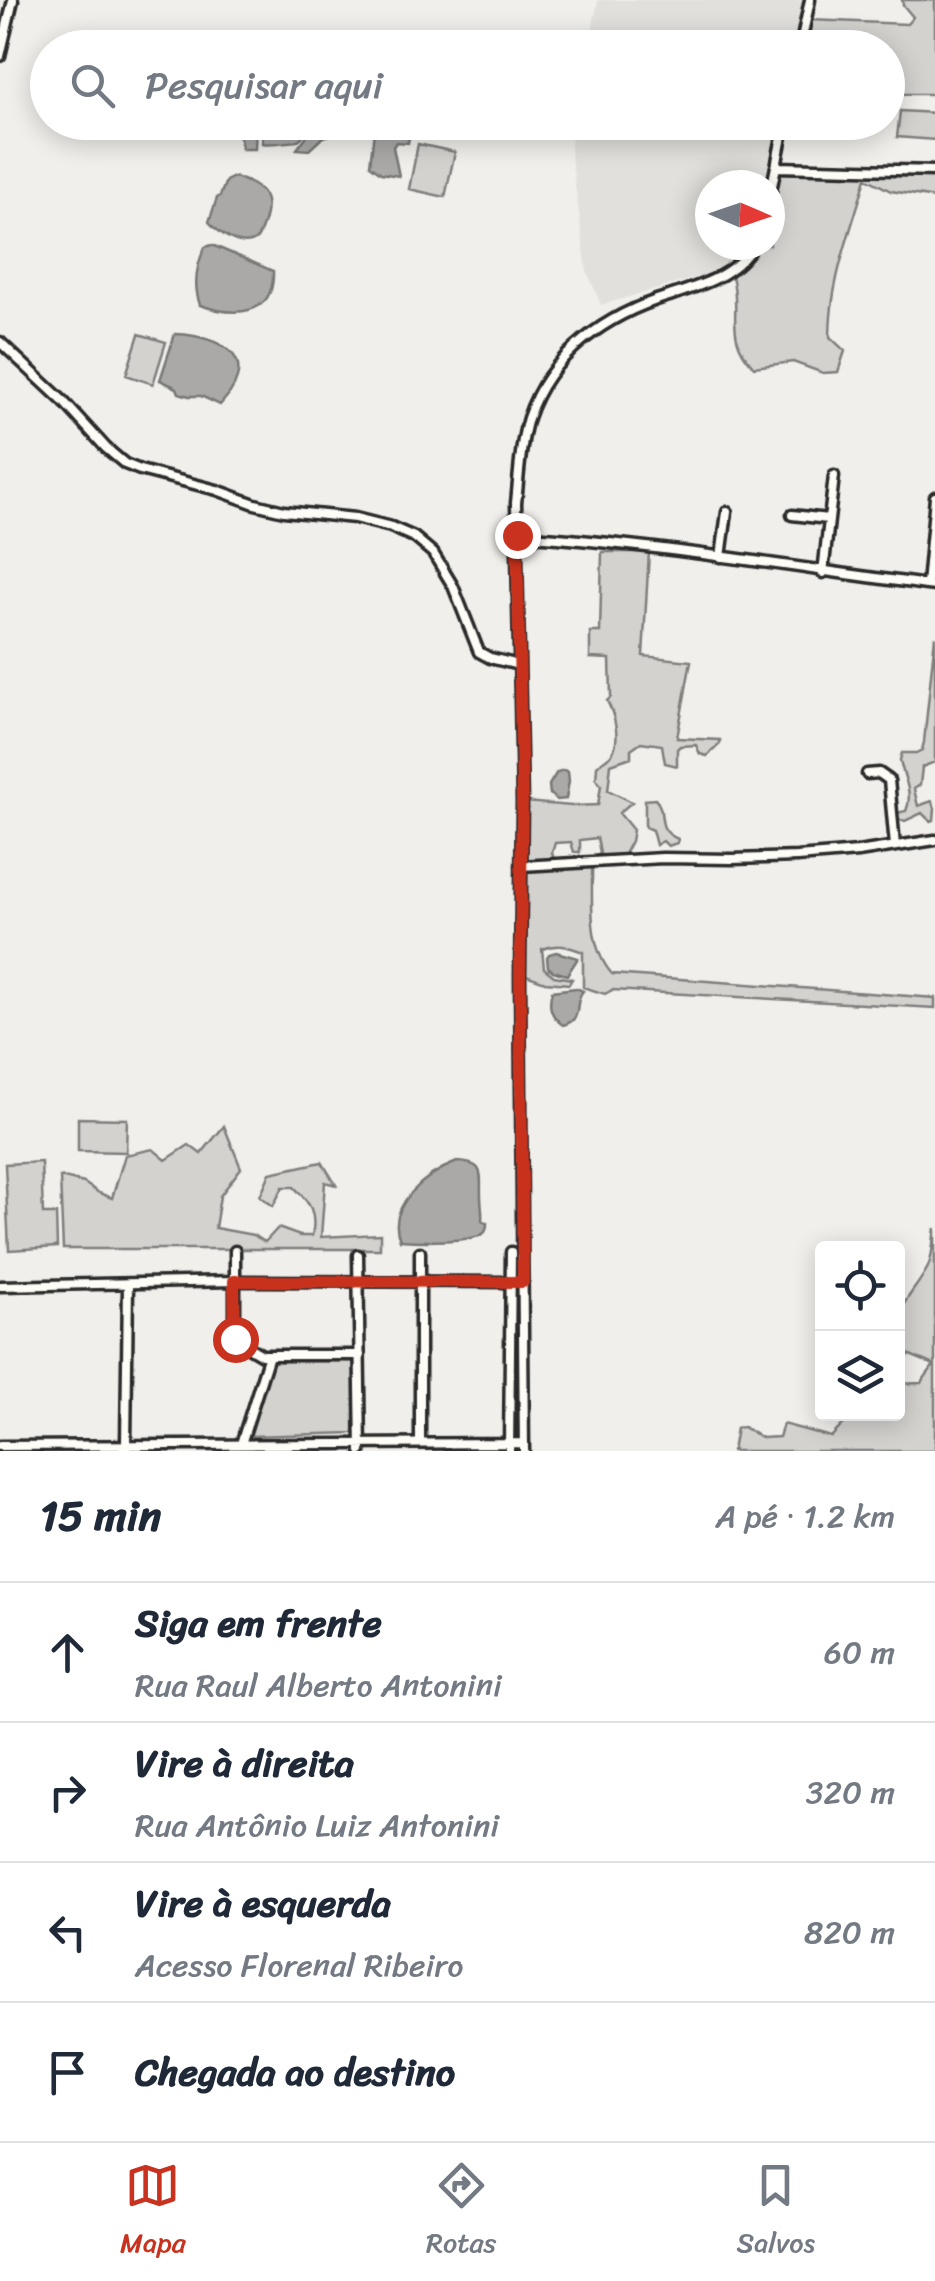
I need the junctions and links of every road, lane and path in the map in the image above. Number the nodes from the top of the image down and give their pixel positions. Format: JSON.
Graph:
{"nodes":[{"id":1,"x":13,"y":0,"type":"edge"},
{"id":2,"x":810,"y":0,"type":"edge"},
{"id":3,"x":804,"y":30,"type":"edge"},
{"id":4,"x":0,"y":56,"type":"edge"},
{"id":5,"x":781,"y":140,"type":"edge"},
{"id":6,"x":776,"y":167,"type":"junction"},
{"id":7,"x":775,"y":170,"type":"edge"},
{"id":8,"x":935,"y":171,"type":"edge"},
{"id":9,"x":741,"y":260,"type":"edge"},
{"id":10,"x":0,"y":342,"type":"edge"},
{"id":11,"x":834,"y":476,"type":"dead end"},
{"id":12,"x":935,"y":497,"type":"edge"},
{"id":13,"x":726,"y":512,"type":"dead end"},
{"id":14,"x":792,"y":514,"type":"dead end"},
{"id":15,"x":828,"y":519,"type":"junction"},
{"id":16,"x":517,"y":535,"type":"junction"},
{"id":17,"x":721,"y":557,"type":"junction"},
{"id":18,"x":823,"y":572,"type":"junction"},
{"id":19,"x":931,"y":586,"type":"edge"},
{"id":20,"x":519,"y":665,"type":"junction"},
{"id":21,"x":868,"y":774,"type":"dead end"},
{"id":22,"x":935,"y":840,"type":"edge"},
{"id":23,"x":895,"y":846,"type":"junction"},
{"id":24,"x":520,"y":866,"type":"junction"},
{"id":25,"x":235,"y":1251,"type":"dead end"},
{"id":26,"x":420,"y":1252,"type":"dead end"},
{"id":27,"x":511,"y":1252,"type":"dead end"},
{"id":28,"x":358,"y":1254,"type":"dead end"},
{"id":29,"x":234,"y":1281,"type":"junction"},
{"id":30,"x":359,"y":1281,"type":"junction"},
{"id":31,"x":420,"y":1282,"type":"junction"},
{"id":32,"x":510,"y":1282,"type":"junction"},
{"id":33,"x":523,"y":1282,"type":"junction"},
{"id":34,"x":128,"y":1284,"type":"junction"},
{"id":35,"x":0,"y":1286,"type":"edge"},
{"id":36,"x":269,"y":1355,"type":"junction"},
{"id":37,"x":360,"y":1355,"type":"junction"},
{"id":38,"x":420,"y":1443,"type":"junction"},
{"id":39,"x":241,"y":1444,"type":"junction"},
{"id":40,"x":126,"y":1445,"type":"junction"},
{"id":41,"x":0,"y":1446,"type":"edge"},
{"id":42,"x":361,"y":1447,"type":"edge"},
{"id":43,"x":509,"y":1447,"type":"edge"},
{"id":44,"x":524,"y":1447,"type":"edge"},
{"id":45,"x":174,"y":1448,"type":"edge"}],
"edges":[{"from":1,"to":4,"type":"street"},
{"from":2,"to":3,"type":"street"},
{"from":5,"to":6,"type":"street"},
{"from":6,"to":7,"type":"street"},
{"from":6,"to":8,"type":"street"},
{"from":9,"to":16,"type":"street"},
{"from":10,"to":20,"type":"street"},
{"from":11,"to":15,"type":"street"},
{"from":12,"to":19,"type":"street"},
{"from":13,"to":17,"type":"street"},
{"from":14,"to":15,"type":"street"},
{"from":15,"to":18,"type":"street"},
{"from":16,"to":17,"type":"street"},
{"from":16,"to":20,"type":"street"},
{"from":17,"to":18,"type":"street"},
{"from":18,"to":19,"type":"street"},
{"from":20,"to":24,"type":"street"},
{"from":21,"to":23,"type":"street"},
{"from":22,"to":23,"type":"street"},
{"from":23,"to":24,"type":"street"},
{"from":24,"to":33,"type":"street"},
{"from":25,"to":29,"type":"street"},
{"from":26,"to":31,"type":"street"},
{"from":27,"to":32,"type":"street"},
{"from":28,"to":30,"type":"street"},
{"from":29,"to":30,"type":"street"},
{"from":29,"to":34,"type":"street"},
{"from":29,"to":36,"type":"street"},
{"from":30,"to":31,"type":"street"},
{"from":30,"to":37,"type":"street"},
{"from":31,"to":32,"type":"street"},
{"from":31,"to":38,"type":"street"},
{"from":32,"to":33,"type":"street"},
{"from":32,"to":43,"type":"street"},
{"from":33,"to":44,"type":"street"},
{"from":34,"to":35,"type":"street"},
{"from":34,"to":40,"type":"street"},
{"from":36,"to":37,"type":"street"},
{"from":36,"to":39,"type":"street"},
{"from":37,"to":42,"type":"street"},
{"from":38,"to":42,"type":"street"},
{"from":38,"to":43,"type":"street"},
{"from":39,"to":42,"type":"street"},
{"from":39,"to":45,"type":"street"},
{"from":40,"to":41,"type":"street"},
{"from":40,"to":45,"type":"street"},
{"from":43,"to":44,"type":"street"}]}
